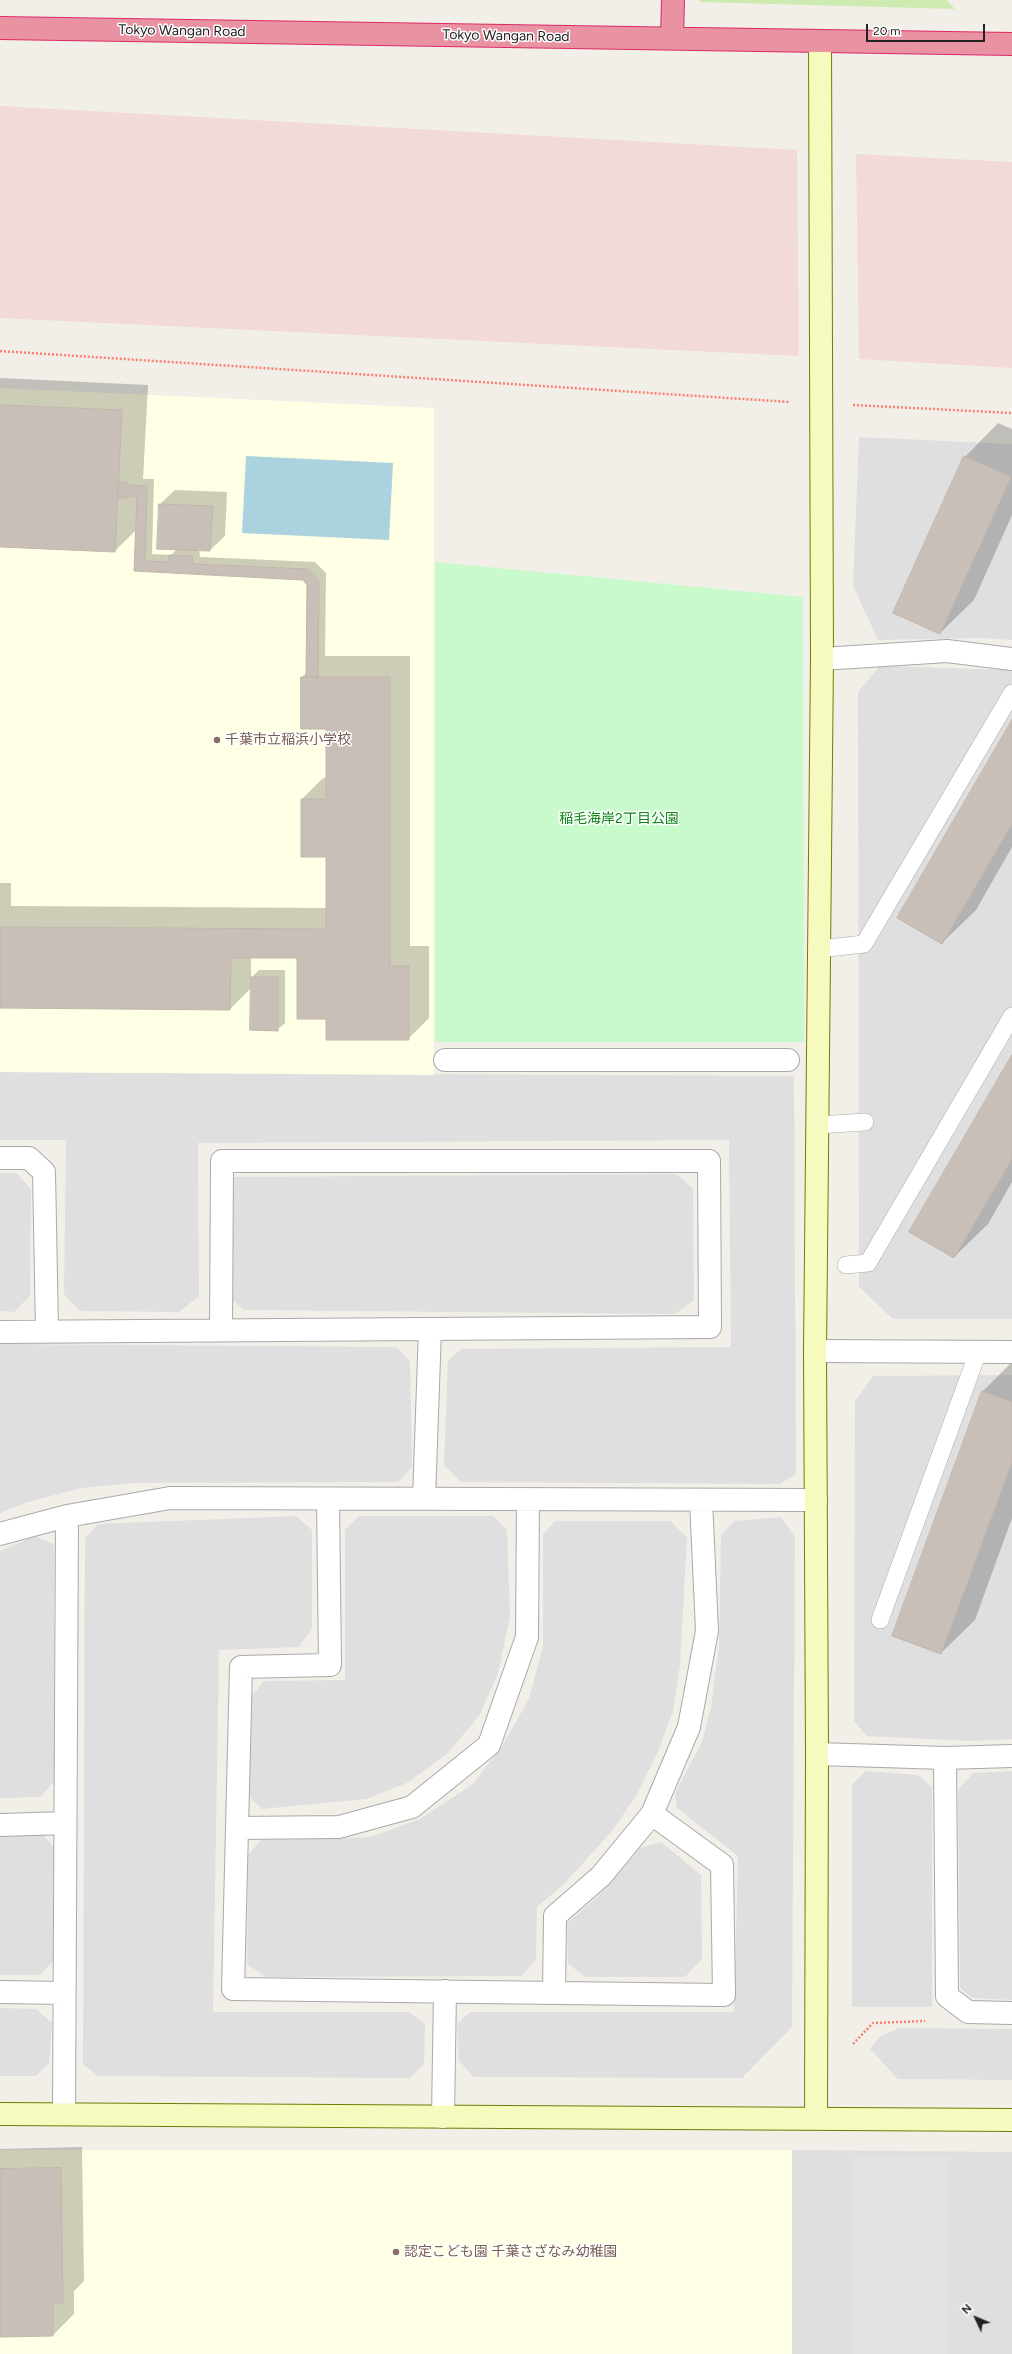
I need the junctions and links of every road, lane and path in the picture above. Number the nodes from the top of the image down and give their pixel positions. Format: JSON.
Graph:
{"nodes":[{"id":1,"x":673,"y":0,"type":"edge"},
{"id":2,"x":0,"y":28,"type":"edge"},
{"id":3,"x":672,"y":38,"type":"junction"},
{"id":4,"x":820,"y":41,"type":"junction"},
{"id":5,"x":1012,"y":44,"type":"edge"},
{"id":6,"x":0,"y":351,"type":"edge"},
{"id":7,"x":795,"y":402,"type":"dead end"},
{"id":8,"x":845,"y":405,"type":"dead end"},
{"id":9,"x":1012,"y":413,"type":"edge"},
{"id":10,"x":822,"y":659,"type":"junction"},
{"id":11,"x":1012,"y":659,"type":"edge"},
{"id":12,"x":1012,"y":693,"type":"edge"},
{"id":13,"x":819,"y":949,"type":"junction"},
{"id":14,"x":1012,"y":1016,"type":"edge"},
{"id":15,"x":445,"y":1060,"type":"dead end"},
{"id":16,"x":788,"y":1060,"type":"dead end"},
{"id":17,"x":865,"y":1122,"type":"dead end"},
{"id":18,"x":818,"y":1125,"type":"junction"},
{"id":19,"x":0,"y":1158,"type":"edge"},
{"id":20,"x":846,"y":1265,"type":"dead end"},
{"id":21,"x":430,"y":1329,"type":"junction"},
{"id":22,"x":222,"y":1330,"type":"junction"},
{"id":23,"x":47,"y":1331,"type":"junction"},
{"id":24,"x":0,"y":1332,"type":"edge"},
{"id":25,"x":815,"y":1351,"type":"junction"},
{"id":26,"x":978,"y":1352,"type":"junction"},
{"id":27,"x":1012,"y":1352,"type":"edge"},
{"id":28,"x":328,"y":1498,"type":"junction"},
{"id":29,"x":424,"y":1499,"type":"junction"},
{"id":30,"x":528,"y":1499,"type":"junction"},
{"id":31,"x":701,"y":1500,"type":"junction"},
{"id":32,"x":816,"y":1500,"type":"junction"},
{"id":33,"x":67,"y":1516,"type":"junction"},
{"id":34,"x":0,"y":1534,"type":"edge"},
{"id":35,"x":880,"y":1620,"type":"dead end"},
{"id":36,"x":818,"y":1754,"type":"junction"},
{"id":37,"x":1012,"y":1756,"type":"edge"},
{"id":38,"x":945,"y":1758,"type":"junction"},
{"id":39,"x":652,"y":1814,"type":"junction"},
{"id":40,"x":66,"y":1823,"type":"junction"},
{"id":41,"x":0,"y":1825,"type":"edge"},
{"id":42,"x":237,"y":1828,"type":"junction"},
{"id":43,"x":445,"y":1991,"type":"junction"},
{"id":44,"x":0,"y":1992,"type":"edge"},
{"id":45,"x":64,"y":1993,"type":"junction"},
{"id":46,"x":554,"y":1993,"type":"junction"},
{"id":47,"x":956,"y":2003,"type":"junction"},
{"id":48,"x":1012,"y":2014,"type":"edge"},
{"id":49,"x":853,"y":2044,"type":"dead end"},
{"id":50,"x":0,"y":2114,"type":"edge"},
{"id":51,"x":64,"y":2114,"type":"junction"},
{"id":52,"x":443,"y":2117,"type":"junction"},
{"id":53,"x":816,"y":2119,"type":"junction"},
{"id":54,"x":1012,"y":2120,"type":"edge"}],
"edges":[{"from":1,"to":3,"type":"highway"},
{"from":2,"to":3,"type":"highway","name":"Tokyo Wangan Road"},
{"from":3,"to":4,"type":"highway","name":"Tokyo Wangan Road"},
{"from":4,"to":5,"type":"highway","name":"Tokyo Wangan Road"},
{"from":4,"to":10,"type":"street"},
{"from":6,"to":7,"type":"path"},
{"from":8,"to":9,"type":"path"},
{"from":10,"to":11,"type":"street"},
{"from":10,"to":13,"type":"street"},
{"from":12,"to":13,"type":"lane"},
{"from":13,"to":18,"type":"street"},
{"from":14,"to":20,"type":"lane"},
{"from":15,"to":16,"type":"street"},
{"from":17,"to":18,"type":"lane"},
{"from":18,"to":25,"type":"street"},
{"from":19,"to":23,"type":"street"},
{"from":21,"to":22,"type":"street"},
{"from":21,"to":22,"type":"street"},
{"from":21,"to":29,"type":"street"},
{"from":22,"to":23,"type":"street"},
{"from":23,"to":24,"type":"street"},
{"from":25,"to":26,"type":"street"},
{"from":25,"to":32,"type":"street"},
{"from":26,"to":27,"type":"street"},
{"from":26,"to":35,"type":"lane"},
{"from":28,"to":29,"type":"street"},
{"from":28,"to":33,"type":"street"},
{"from":28,"to":42,"type":"street"},
{"from":29,"to":30,"type":"street"},
{"from":30,"to":31,"type":"street"},
{"from":30,"to":42,"type":"street"},
{"from":31,"to":32,"type":"street"},
{"from":31,"to":39,"type":"street"},
{"from":32,"to":36,"type":"street"},
{"from":33,"to":34,"type":"street"},
{"from":33,"to":40,"type":"street"},
{"from":36,"to":38,"type":"street"},
{"from":36,"to":53,"type":"street"},
{"from":37,"to":38,"type":"street"},
{"from":38,"to":47,"type":"street"},
{"from":39,"to":46,"type":"street"},
{"from":39,"to":46,"type":"street"},
{"from":40,"to":41,"type":"street"},
{"from":40,"to":45,"type":"street"},
{"from":42,"to":43,"type":"street"},
{"from":43,"to":46,"type":"street"},
{"from":43,"to":52,"type":"street"},
{"from":44,"to":45,"type":"street"},
{"from":45,"to":51,"type":"street"},
{"from":47,"to":48,"type":"street"},
{"from":47,"to":49,"type":"path"},
{"from":50,"to":51,"type":"street"},
{"from":51,"to":52,"type":"street"},
{"from":52,"to":53,"type":"street"},
{"from":53,"to":54,"type":"street"}]}
